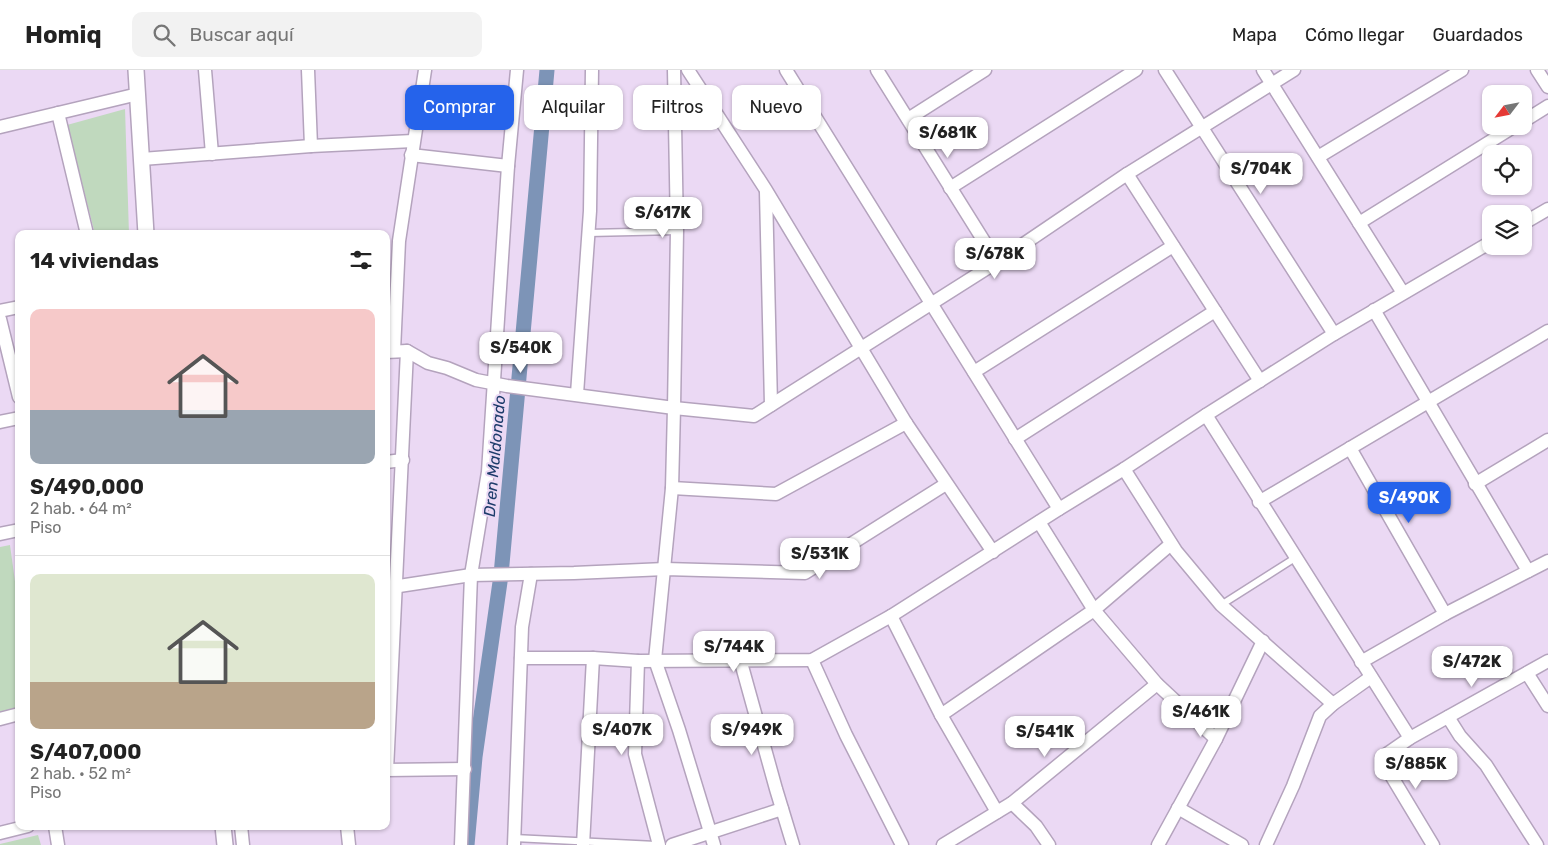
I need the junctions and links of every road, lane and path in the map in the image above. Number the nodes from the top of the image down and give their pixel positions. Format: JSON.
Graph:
{"nodes":[{"id":1,"x":136,"y":70,"type":"edge"},
{"id":2,"x":205,"y":70,"type":"edge"},
{"id":3,"x":308,"y":70,"type":"edge"},
{"id":4,"x":425,"y":70,"type":"edge"},
{"id":5,"x":517,"y":70,"type":"edge"},
{"id":6,"x":592,"y":70,"type":"edge"},
{"id":7,"x":674,"y":70,"type":"edge"},
{"id":8,"x":688,"y":70,"type":"edge"},
{"id":9,"x":786,"y":70,"type":"edge"},
{"id":10,"x":877,"y":70,"type":"edge"},
{"id":11,"x":1136,"y":70,"type":"edge"},
{"id":12,"x":1165,"y":70,"type":"edge"},
{"id":13,"x":1263,"y":70,"type":"edge"},
{"id":14,"x":1294,"y":70,"type":"edge"},
{"id":15,"x":1462,"y":70,"type":"edge"},
{"id":16,"x":1537,"y":70,"type":"edge"},
{"id":17,"x":977,"y":72,"type":"edge"},
{"id":18,"x":1272,"y":84,"type":"junction"},
{"id":19,"x":674,"y":85,"type":"edge"},
{"id":20,"x":698,"y":85,"type":"edge"},
{"id":21,"x":1548,"y":87,"type":"edge"},
{"id":22,"x":138,"y":94,"type":"junction"},
{"id":23,"x":1548,"y":106,"type":"edge"},
{"id":24,"x":58,"y":113,"type":"junction"},
{"id":25,"x":1532,"y":116,"type":"edge"},
{"id":26,"x":908,"y":119,"type":"junction"},
{"id":27,"x":722,"y":123,"type":"edge"},
{"id":28,"x":0,"y":127,"type":"edge"},
{"id":29,"x":1202,"y":129,"type":"junction"},
{"id":30,"x":675,"y":130,"type":"edge"},
{"id":31,"x":1501,"y":135,"type":"edge"},
{"id":32,"x":413,"y":141,"type":"junction"},
{"id":33,"x":310,"y":146,"type":"junction"},
{"id":34,"x":212,"y":154,"type":"junction"},
{"id":35,"x":411,"y":155,"type":"junction"},
{"id":36,"x":1318,"y":157,"type":"junction"},
{"id":37,"x":142,"y":159,"type":"junction"},
{"id":38,"x":508,"y":166,"type":"junction"},
{"id":39,"x":1127,"y":174,"type":"junction"},
{"id":40,"x":950,"y":188,"type":"junction"},
{"id":41,"x":766,"y":190,"type":"junction"},
{"id":42,"x":1548,"y":209,"type":"edge"},
{"id":43,"x":1532,"y":218,"type":"edge"},
{"id":44,"x":1359,"y":223,"type":"junction"},
{"id":45,"x":86,"y":230,"type":"edge"},
{"id":46,"x":146,"y":230,"type":"edge"},
{"id":47,"x":677,"y":231,"type":"junction"},
{"id":48,"x":588,"y":233,"type":"junction"},
{"id":49,"x":392,"y":242,"type":"edge"},
{"id":50,"x":1173,"y":246,"type":"junction"},
{"id":51,"x":1482,"y":247,"type":"edge"},
{"id":52,"x":997,"y":262,"type":"junction"},
{"id":53,"x":1403,"y":293,"type":"junction"},
{"id":54,"x":932,"y":303,"type":"junction"},
{"id":55,"x":15,"y":308,"type":"edge"},
{"id":56,"x":1374,"y":310,"type":"junction"},
{"id":57,"x":0,"y":311,"type":"edge"},
{"id":58,"x":1215,"y":311,"type":"junction"},
{"id":59,"x":0,"y":319,"type":"edge"},
{"id":60,"x":1548,"y":331,"type":"edge"},
{"id":61,"x":1334,"y":334,"type":"junction"},
{"id":62,"x":861,"y":348,"type":"junction"},
{"id":63,"x":390,"y":351,"type":"edge"},
{"id":64,"x":407,"y":351,"type":"junction"},
{"id":65,"x":974,"y":372,"type":"junction"},
{"id":66,"x":15,"y":381,"type":"edge"},
{"id":67,"x":1260,"y":382,"type":"junction"},
{"id":68,"x":501,"y":385,"type":"junction"},
{"id":69,"x":577,"y":394,"type":"junction"},
{"id":70,"x":1428,"y":401,"type":"junction"},
{"id":71,"x":771,"y":405,"type":"junction"},
{"id":72,"x":674,"y":408,"type":"junction"},
{"id":73,"x":1206,"y":415,"type":"junction"},
{"id":74,"x":15,"y":419,"type":"edge"},
{"id":75,"x":0,"y":422,"type":"edge"},
{"id":76,"x":906,"y":423,"type":"junction"},
{"id":77,"x":1015,"y":439,"type":"junction"},
{"id":78,"x":1548,"y":440,"type":"edge"},
{"id":79,"x":1350,"y":448,"type":"junction"},
{"id":80,"x":403,"y":460,"type":"junction"},
{"id":81,"x":390,"y":462,"type":"edge"},
{"id":82,"x":1124,"y":469,"type":"junction"},
{"id":83,"x":946,"y":484,"type":"junction"},
{"id":84,"x":1475,"y":484,"type":"junction"},
{"id":85,"x":672,"y":488,"type":"junction"},
{"id":86,"x":1259,"y":502,"type":"junction"},
{"id":87,"x":1059,"y":509,"type":"junction"},
{"id":88,"x":1039,"y":522,"type":"junction"},
{"id":89,"x":15,"y":531,"type":"edge"},
{"id":90,"x":0,"y":534,"type":"edge"},
{"id":91,"x":1171,"y":544,"type":"junction"},
{"id":92,"x":993,"y":552,"type":"junction"},
{"id":93,"x":1295,"y":558,"type":"junction"},
{"id":94,"x":1548,"y":561,"type":"edge"},
{"id":95,"x":665,"y":568,"type":"junction"},
{"id":96,"x":1528,"y":571,"type":"junction"},
{"id":97,"x":531,"y":574,"type":"junction"},
{"id":98,"x":471,"y":575,"type":"junction"},
{"id":99,"x":392,"y":588,"type":"edge"},
{"id":100,"x":1221,"y":605,"type":"junction"},
{"id":101,"x":1094,"y":610,"type":"junction"},
{"id":102,"x":1445,"y":614,"type":"junction"},
{"id":103,"x":892,"y":616,"type":"junction"},
{"id":104,"x":1263,"y":641,"type":"junction"},
{"id":105,"x":521,"y":658,"type":"junction"},
{"id":106,"x":593,"y":658,"type":"junction"},
{"id":107,"x":740,"y":659,"type":"junction"},
{"id":108,"x":656,"y":660,"type":"junction"},
{"id":109,"x":812,"y":660,"type":"junction"},
{"id":110,"x":390,"y":661,"type":"edge"},
{"id":111,"x":638,"y":661,"type":"junction"},
{"id":112,"x":1548,"y":661,"type":"edge"},
{"id":113,"x":1360,"y":662,"type":"junction"},
{"id":114,"x":1527,"y":673,"type":"junction"},
{"id":115,"x":1371,"y":677,"type":"junction"},
{"id":116,"x":1157,"y":684,"type":"junction"},
{"id":117,"x":1333,"y":704,"type":"junction"},
{"id":118,"x":1548,"y":706,"type":"edge"},
{"id":119,"x":15,"y":715,"type":"edge"},
{"id":120,"x":942,"y":715,"type":"junction"},
{"id":121,"x":1448,"y":717,"type":"junction"},
{"id":122,"x":0,"y":719,"type":"edge"},
{"id":123,"x":1410,"y":738,"type":"junction"},
{"id":124,"x":1216,"y":739,"type":"junction"},
{"id":125,"x":390,"y":770,"type":"edge"},
{"id":126,"x":465,"y":770,"type":"junction"},
{"id":127,"x":1012,"y":803,"type":"junction"},
{"id":128,"x":1178,"y":808,"type":"junction"},
{"id":129,"x":782,"y":809,"type":"junction"},
{"id":130,"x":998,"y":812,"type":"junction"},
{"id":131,"x":15,"y":829,"type":"edge"},
{"id":132,"x":56,"y":830,"type":"edge"},
{"id":133,"x":223,"y":830,"type":"edge"},
{"id":134,"x":241,"y":830,"type":"edge"},
{"id":135,"x":347,"y":830,"type":"edge"},
{"id":136,"x":710,"y":832,"type":"junction"},
{"id":137,"x":0,"y":833,"type":"edge"},
{"id":138,"x":514,"y":842,"type":"edge"},
{"id":139,"x":583,"y":843,"type":"edge"},
{"id":140,"x":58,"y":845,"type":"edge"},
{"id":141,"x":225,"y":845,"type":"edge"},
{"id":142,"x":243,"y":845,"type":"edge"},
{"id":143,"x":349,"y":845,"type":"edge"},
{"id":144,"x":461,"y":845,"type":"edge"},
{"id":145,"x":657,"y":845,"type":"edge"},
{"id":146,"x":672,"y":845,"type":"edge"},
{"id":147,"x":714,"y":845,"type":"edge"},
{"id":148,"x":793,"y":845,"type":"edge"},
{"id":149,"x":902,"y":845,"type":"edge"},
{"id":150,"x":943,"y":845,"type":"edge"},
{"id":151,"x":1049,"y":845,"type":"edge"},
{"id":152,"x":1158,"y":845,"type":"edge"},
{"id":153,"x":1242,"y":845,"type":"edge"},
{"id":154,"x":1266,"y":845,"type":"edge"},
{"id":155,"x":1434,"y":845,"type":"edge"},
{"id":156,"x":1537,"y":845,"type":"edge"}],
"edges":[{"from":1,"to":22,"type":"street"},
{"from":2,"to":34,"type":"street"},
{"from":3,"to":33,"type":"street"},
{"from":4,"to":32,"type":"street"},
{"from":5,"to":38,"type":"street"},
{"from":6,"to":48,"type":"street"},
{"from":7,"to":19,"type":"street"},
{"from":8,"to":20,"type":"street"},
{"from":9,"to":54,"type":"street"},
{"from":10,"to":26,"type":"street"},
{"from":11,"to":40,"type":"street"},
{"from":12,"to":29,"type":"street"},
{"from":13,"to":18,"type":"street"},
{"from":14,"to":18,"type":"street"},
{"from":15,"to":36,"type":"street"},
{"from":16,"to":21,"type":"street"},
{"from":17,"to":26,"type":"street"},
{"from":18,"to":29,"type":"street"},
{"from":18,"to":36,"type":"street"},
{"from":22,"to":24,"type":"street"},
{"from":22,"to":37,"type":"street"},
{"from":23,"to":25,"type":"street"},
{"from":24,"to":28,"type":"street"},
{"from":24,"to":45,"type":"street"},
{"from":26,"to":40,"type":"street"},
{"from":27,"to":41,"type":"street"},
{"from":29,"to":39,"type":"street"},
{"from":29,"to":61,"type":"street"},
{"from":30,"to":47,"type":"street"},
{"from":31,"to":44,"type":"street"},
{"from":32,"to":33,"type":"street"},
{"from":32,"to":35,"type":"street"},
{"from":33,"to":34,"type":"street"},
{"from":34,"to":37,"type":"street"},
{"from":35,"to":38,"type":"street"},
{"from":35,"to":49,"type":"street"},
{"from":36,"to":44,"type":"street"},
{"from":37,"to":46,"type":"street"},
{"from":38,"to":68,"type":"street"},
{"from":39,"to":50,"type":"street"},
{"from":39,"to":52,"type":"street"},
{"from":40,"to":52,"type":"street"},
{"from":41,"to":62,"type":"street"},
{"from":41,"to":71,"type":"street"},
{"from":42,"to":43,"type":"street"},
{"from":44,"to":53,"type":"street"},
{"from":47,"to":48,"type":"lane"},
{"from":47,"to":72,"type":"street"},
{"from":48,"to":69,"type":"street"},
{"from":49,"to":63,"type":"street"},
{"from":50,"to":58,"type":"street"},
{"from":50,"to":65,"type":"street"},
{"from":51,"to":53,"type":"street"},
{"from":52,"to":54,"type":"street"},
{"from":53,"to":56,"type":"street"},
{"from":54,"to":62,"type":"street"},
{"from":54,"to":65,"type":"street"},
{"from":55,"to":57,"type":"street"},
{"from":56,"to":61,"type":"street"},
{"from":56,"to":70,"type":"street"},
{"from":58,"to":67,"type":"street"},
{"from":58,"to":77,"type":"street"},
{"from":59,"to":66,"type":"street"},
{"from":60,"to":70,"type":"street"},
{"from":61,"to":67,"type":"street"},
{"from":62,"to":71,"type":"street"},
{"from":62,"to":76,"type":"street"},
{"from":63,"to":64,"type":"street"},
{"from":64,"to":68,"type":"street"},
{"from":64,"to":80,"type":"street"},
{"from":65,"to":77,"type":"street"},
{"from":67,"to":73,"type":"street"},
{"from":68,"to":69,"type":"street"},
{"from":68,"to":98,"type":"street"},
{"from":69,"to":72,"type":"street"},
{"from":70,"to":79,"type":"street"},
{"from":70,"to":84,"type":"street"},
{"from":71,"to":72,"type":"street"},
{"from":72,"to":85,"type":"street"},
{"from":73,"to":82,"type":"street"},
{"from":73,"to":86,"type":"street"},
{"from":74,"to":75,"type":"street"},
{"from":76,"to":83,"type":"street"},
{"from":76,"to":85,"type":"street"},
{"from":77,"to":87,"type":"street"},
{"from":78,"to":84,"type":"street"},
{"from":79,"to":86,"type":"street"},
{"from":79,"to":102,"type":"street"},
{"from":80,"to":81,"type":"street"},
{"from":80,"to":99,"type":"street"},
{"from":82,"to":87,"type":"street"},
{"from":82,"to":91,"type":"street"},
{"from":83,"to":92,"type":"street"},
{"from":83,"to":95,"type":"street"},
{"from":84,"to":96,"type":"street"},
{"from":85,"to":95,"type":"street"},
{"from":86,"to":93,"type":"street"},
{"from":87,"to":88,"type":"street"},
{"from":88,"to":92,"type":"street"},
{"from":88,"to":101,"type":"street"},
{"from":89,"to":90,"type":"street"},
{"from":91,"to":100,"type":"street"},
{"from":91,"to":101,"type":"street"},
{"from":92,"to":103,"type":"street"},
{"from":93,"to":100,"type":"lane"},
{"from":93,"to":113,"type":"street"},
{"from":94,"to":96,"type":"street"},
{"from":95,"to":97,"type":"street"},
{"from":95,"to":108,"type":"street"},
{"from":96,"to":102,"type":"street"},
{"from":97,"to":98,"type":"street"},
{"from":97,"to":105,"type":"street"},
{"from":98,"to":99,"type":"street"},
{"from":98,"to":126,"type":"street"},
{"from":99,"to":110,"type":"street"},
{"from":100,"to":104,"type":"street"},
{"from":101,"to":116,"type":"street"},
{"from":101,"to":120,"type":"street"},
{"from":102,"to":113,"type":"street"},
{"from":103,"to":109,"type":"street"},
{"from":103,"to":120,"type":"street"},
{"from":104,"to":117,"type":"street"},
{"from":104,"to":124,"type":"street"},
{"from":105,"to":106,"type":"street"},
{"from":105,"to":138,"type":"street"},
{"from":106,"to":111,"type":"street"},
{"from":106,"to":139,"type":"street"},
{"from":107,"to":108,"type":"street"},
{"from":107,"to":109,"type":"street"},
{"from":107,"to":129,"type":"street"},
{"from":108,"to":111,"type":"street"},
{"from":108,"to":136,"type":"street"},
{"from":109,"to":149,"type":"street"},
{"from":111,"to":145,"type":"street"},
{"from":112,"to":114,"type":"street"},
{"from":113,"to":115,"type":"street"},
{"from":114,"to":118,"type":"street"},
{"from":114,"to":121,"type":"street"},
{"from":115,"to":117,"type":"street"},
{"from":115,"to":123,"type":"street"},
{"from":116,"to":124,"type":"street"},
{"from":116,"to":127,"type":"street"},
{"from":117,"to":154,"type":"street"},
{"from":119,"to":122,"type":"street"},
{"from":120,"to":130,"type":"street"},
{"from":121,"to":123,"type":"street"},
{"from":121,"to":156,"type":"street"},
{"from":123,"to":155,"type":"street"},
{"from":124,"to":128,"type":"street"},
{"from":125,"to":126,"type":"street"},
{"from":126,"to":144,"type":"street"},
{"from":127,"to":130,"type":"street"},
{"from":127,"to":151,"type":"street"},
{"from":128,"to":152,"type":"street"},
{"from":128,"to":153,"type":"street"},
{"from":129,"to":136,"type":"street"},
{"from":129,"to":148,"type":"street"},
{"from":130,"to":150,"type":"street"},
{"from":131,"to":137,"type":"street"},
{"from":132,"to":140,"type":"street"},
{"from":133,"to":141,"type":"street"},
{"from":134,"to":142,"type":"street"},
{"from":135,"to":143,"type":"street"},
{"from":136,"to":146,"type":"street"},
{"from":136,"to":147,"type":"street"},
{"from":138,"to":139,"type":"lane"},
{"from":139,"to":145,"type":"lane"}]}
